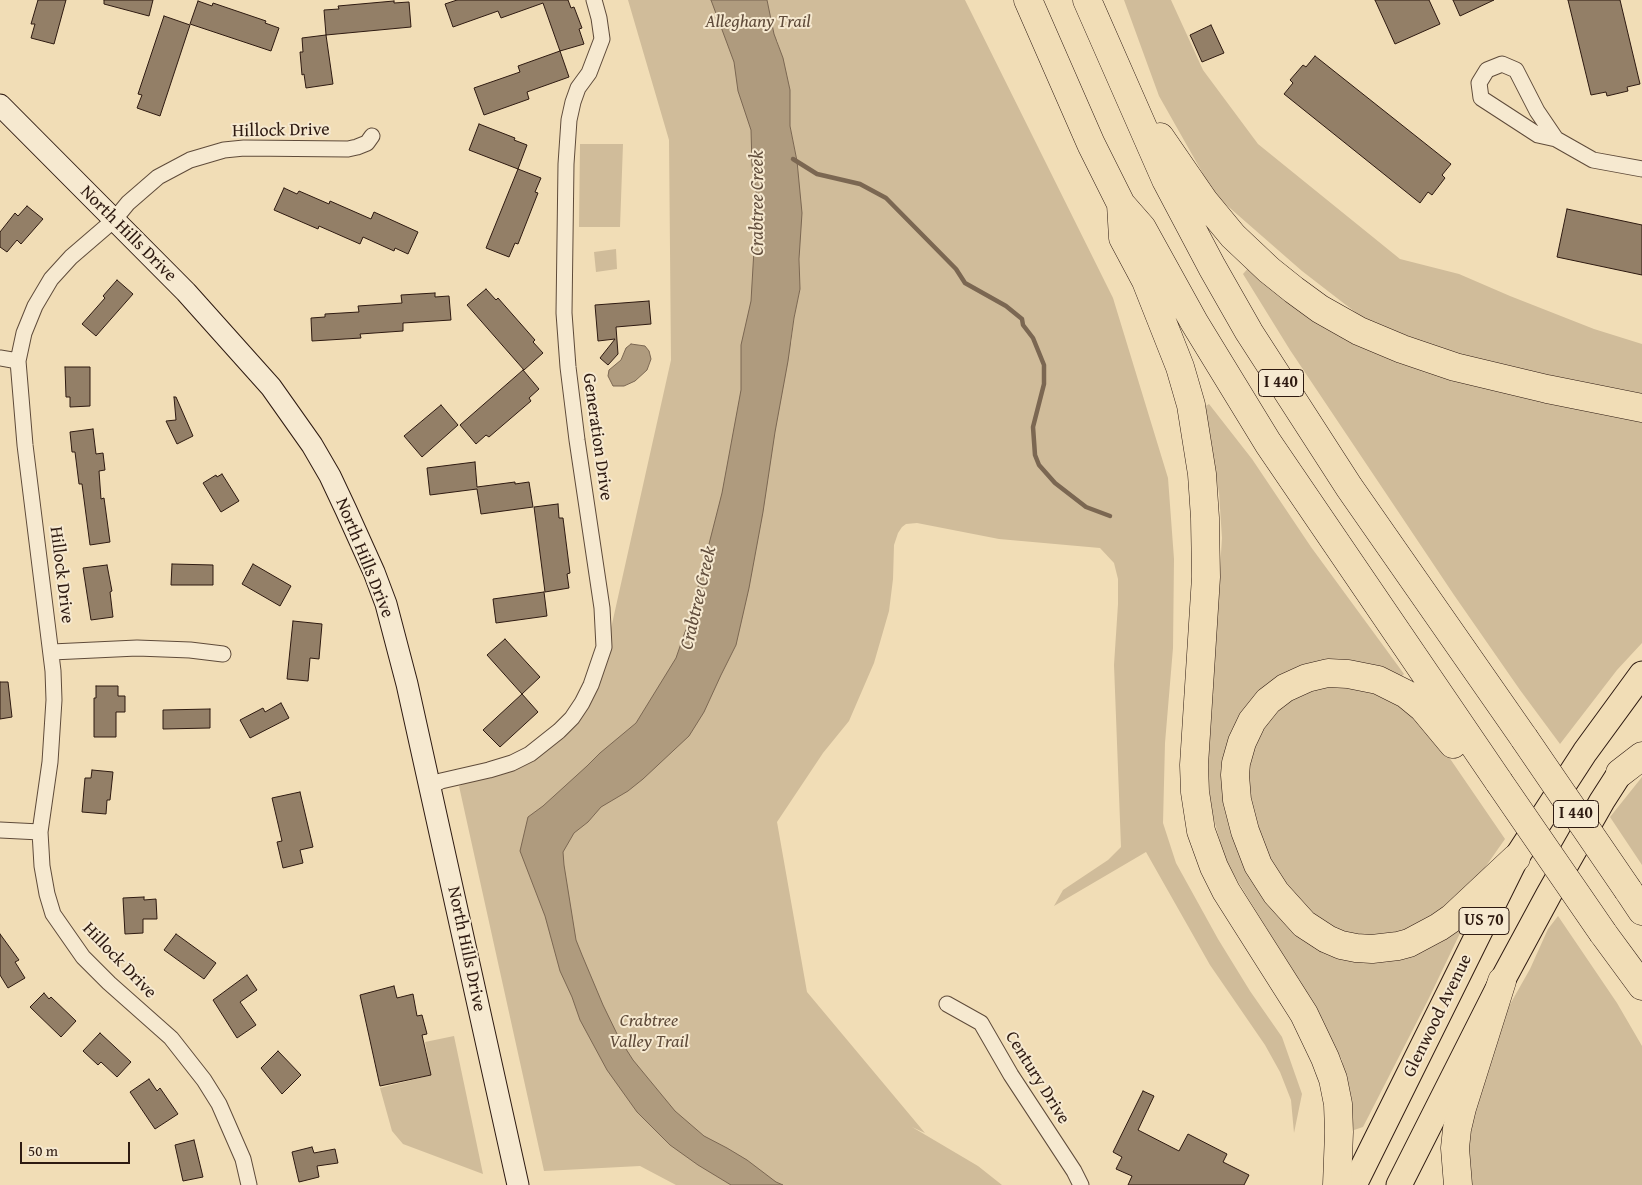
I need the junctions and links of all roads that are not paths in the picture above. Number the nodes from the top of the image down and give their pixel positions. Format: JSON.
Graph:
{"nodes":[{"id":1,"x":594,"y":0,"type":"edge"},
{"id":2,"x":1028,"y":0,"type":"edge"},
{"id":3,"x":1087,"y":0,"type":"edge"},
{"id":4,"x":1124,"y":87,"type":"junction"},
{"id":5,"x":0,"y":105,"type":"edge"},
{"id":6,"x":372,"y":136,"type":"dead end"},
{"id":7,"x":1556,"y":139,"type":"junction"},
{"id":8,"x":1642,"y":169,"type":"edge"},
{"id":9,"x":1121,"y":204,"type":"junction"},
{"id":10,"x":114,"y":220,"type":"junction"},
{"id":11,"x":0,"y":358,"type":"edge"},
{"id":12,"x":18,"y":361,"type":"junction"},
{"id":13,"x":1642,"y":408,"type":"edge"},
{"id":14,"x":52,"y":652,"type":"junction"},
{"id":15,"x":223,"y":654,"type":"dead end"},
{"id":16,"x":1642,"y":674,"type":"edge"},
{"id":17,"x":1642,"y":756,"type":"edge"},
{"id":18,"x":1620,"y":773,"type":"joint"},
{"id":19,"x":1492,"y":774,"type":"junction"},
{"id":20,"x":429,"y":787,"type":"junction"},
{"id":21,"x":0,"y":830,"type":"edge"},
{"id":22,"x":40,"y":832,"type":"junction"},
{"id":23,"x":1516,"y":858,"type":"junction"},
{"id":24,"x":1637,"y":903,"type":"edge"},
{"id":25,"x":1625,"y":964,"type":"junction"},
{"id":26,"x":1502,"y":982,"type":"junction"},
{"id":27,"x":1642,"y":986,"type":"edge"},
{"id":28,"x":1642,"y":1001,"type":"edge"},
{"id":29,"x":947,"y":1004,"type":"dead end"},
{"id":30,"x":249,"y":1185,"type":"edge"},
{"id":31,"x":518,"y":1185,"type":"edge"},
{"id":32,"x":1081,"y":1185,"type":"edge"},
{"id":33,"x":1337,"y":1185,"type":"edge"},
{"id":34,"x":1354,"y":1185,"type":"edge"},
{"id":35,"x":1399,"y":1185,"type":"edge"},
{"id":36,"x":1458,"y":1185,"type":"edge"}],
"edges":[{"from":1,"to":20,"type":"street","name":"Generation Drive"},
{"from":2,"to":9,"type":"highway","number":"I 440"},
{"from":3,"to":4,"type":"highway","number":"I 440"},
{"from":4,"to":13,"type":"highway"},
{"from":4,"to":24,"type":"highway","number":"I 440","bridge":true},
{"from":5,"to":10,"type":"main road","name":"North Hills Drive"},
{"from":6,"to":10,"type":"street","name":"Hillock Drive"},
{"from":7,"to":7,"type":"street"},
{"from":7,"to":8,"type":"street"},
{"from":9,"to":19,"type":"highway","number":"I 440"},
{"from":9,"to":33,"type":"highway"},
{"from":10,"to":12,"type":"street","name":"Hillock Drive"},
{"from":10,"to":20,"type":"main road","name":"North Hills Drive"},
{"from":11,"to":12,"type":"street"},
{"from":12,"to":14,"type":"street","name":"Hillock Drive"},
{"from":14,"to":15,"type":"street"},
{"from":14,"to":22,"type":"street","name":"Hillock Drive"},
{"from":16,"to":23,"type":"highway","name":"Glenwood Avenue","number":"US 70"},
{"from":17,"to":18,"type":"highway"},
{"from":18,"to":26,"type":"highway","number":"US 70"},
{"from":19,"to":23,"type":"highway"},
{"from":19,"to":25,"type":"highway","number":"I 440","bridge":true},
{"from":20,"to":31,"type":"main road","name":"North Hills Drive"},
{"from":21,"to":22,"type":"street"},
{"from":22,"to":30,"type":"street","name":"Hillock Drive"},
{"from":23,"to":34,"type":"highway","name":"Glenwood Avenue","number":"US 70"},
{"from":25,"to":27,"type":"highway","number":"I 440"},
{"from":25,"to":28,"type":"highway"},
{"from":26,"to":35,"type":"highway","number":"US 70"},
{"from":26,"to":36,"type":"highway"},
{"from":29,"to":32,"type":"street","name":"Century Drive"}]}
